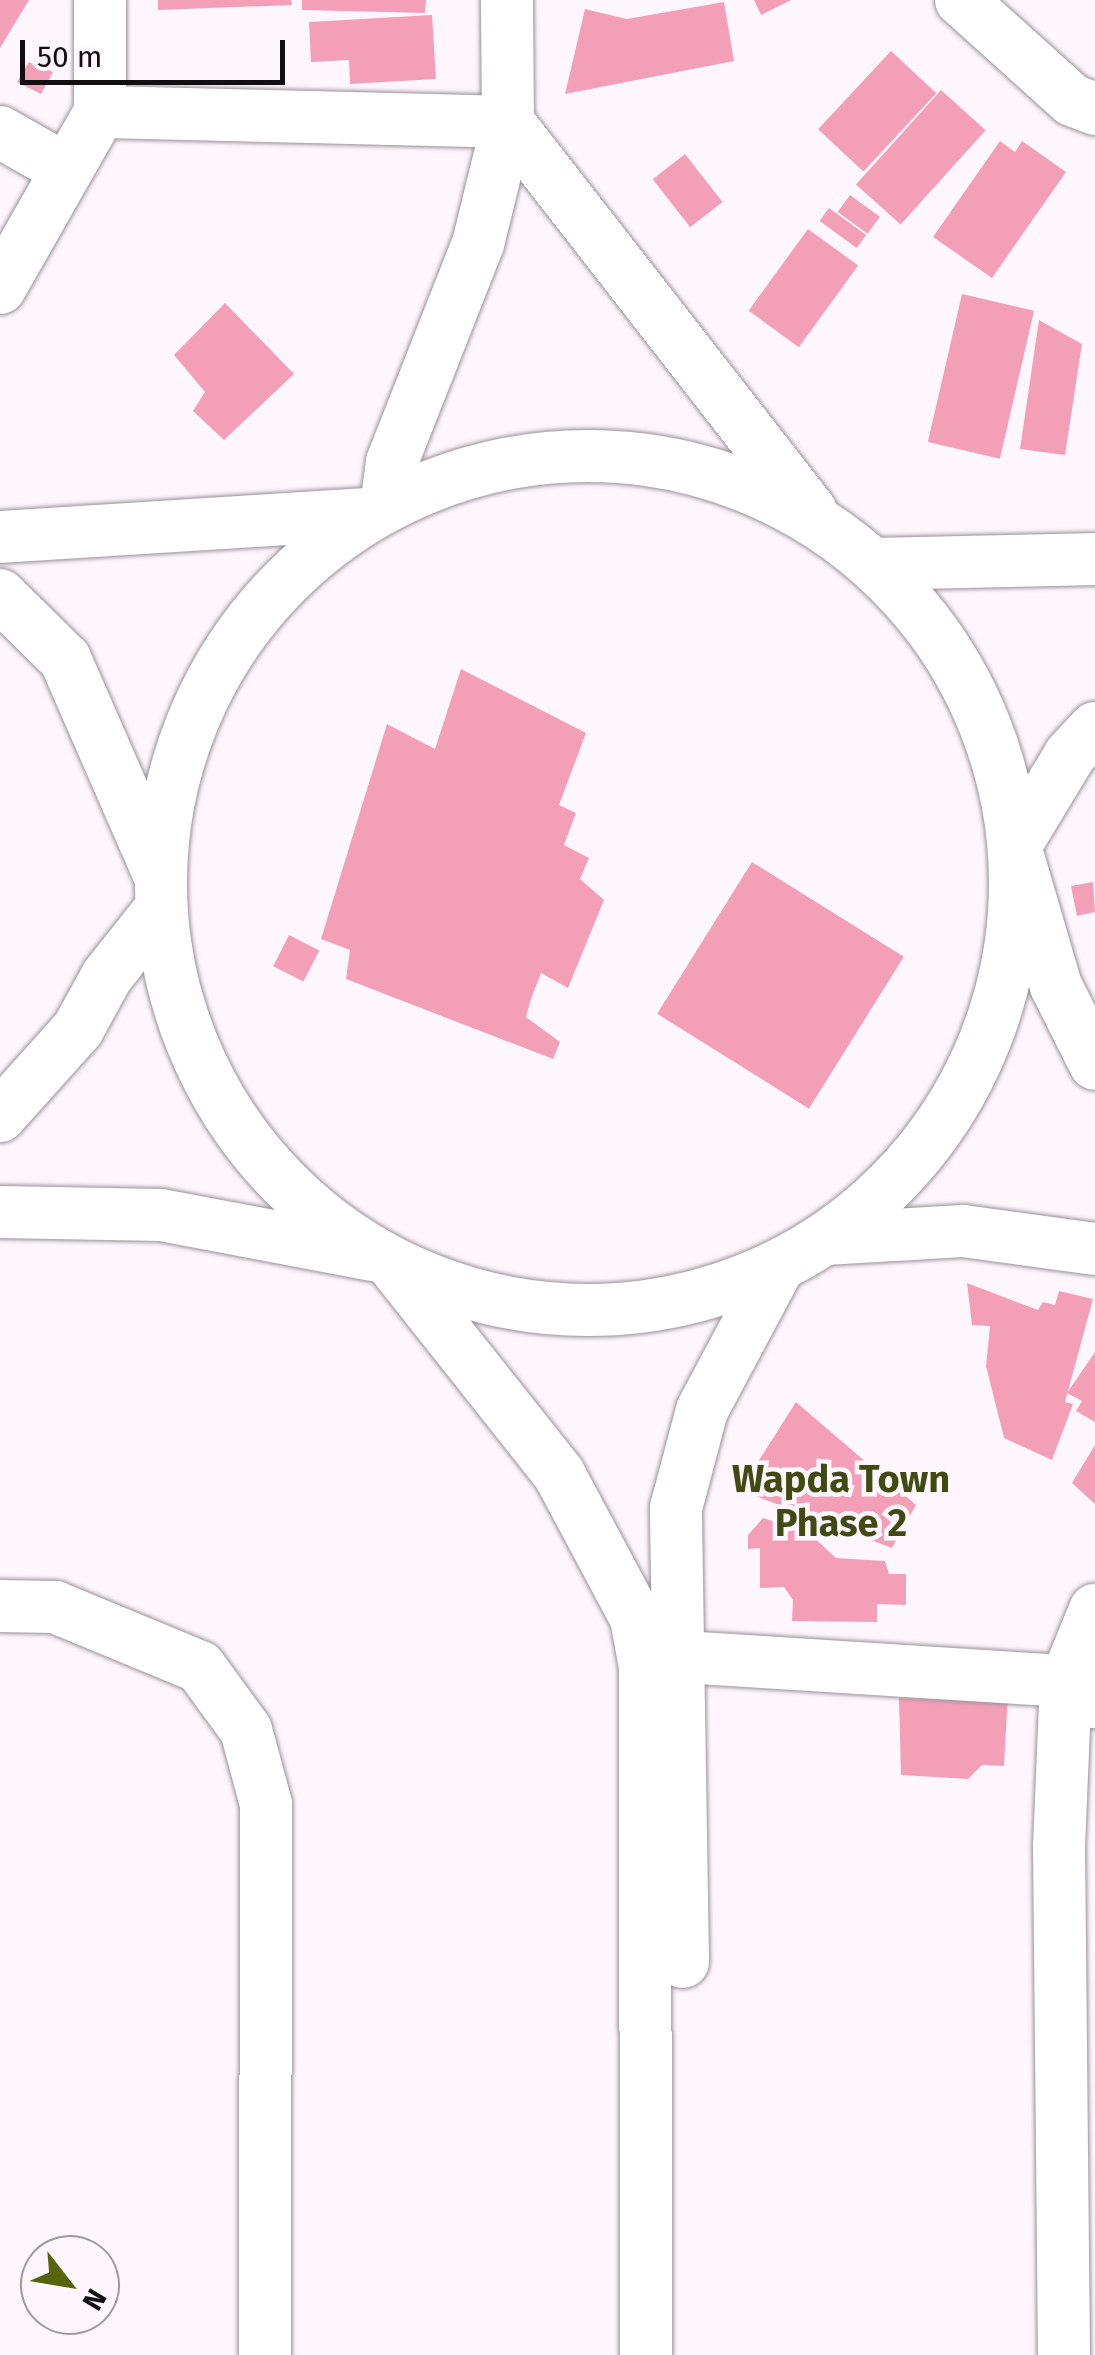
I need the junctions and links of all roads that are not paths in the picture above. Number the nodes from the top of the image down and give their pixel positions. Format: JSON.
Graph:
{"nodes":[{"id":1,"x":100,"y":0,"type":"edge"},
{"id":2,"x":506,"y":0,"type":"edge"},
{"id":3,"x":962,"y":0,"type":"edge"},
{"id":4,"x":1095,"y":109,"type":"edge"},
{"id":5,"x":100,"y":112,"type":"junction"},
{"id":6,"x":508,"y":122,"type":"junction"},
{"id":7,"x":0,"y":132,"type":"edge"},
{"id":8,"x":65,"y":168,"type":"junction"},
{"id":9,"x":0,"y":288,"type":"edge"},
{"id":10,"x":379,"y":510,"type":"junction"},
{"id":11,"x":820,"y":522,"type":"junction"},
{"id":12,"x":0,"y":537,"type":"edge"},
{"id":13,"x":1095,"y":559,"type":"edge"},
{"id":14,"x":876,"y":564,"type":"junction"},
{"id":15,"x":0,"y":595,"type":"edge"},
{"id":16,"x":1095,"y":728,"type":"edge"},
{"id":17,"x":1015,"y":846,"type":"junction"},
{"id":18,"x":161,"y":893,"type":"junction"},
{"id":19,"x":1095,"y":1064,"type":"edge"},
{"id":20,"x":0,"y":1116,"type":"edge"},
{"id":21,"x":0,"y":1212,"type":"edge"},
{"id":22,"x":824,"y":1240,"type":"junction"},
{"id":23,"x":1095,"y":1249,"type":"edge"},
{"id":24,"x":384,"y":1261,"type":"junction"},
{"id":25,"x":779,"y":1266,"type":"junction"},
{"id":26,"x":0,"y":1606,"type":"edge"},
{"id":27,"x":1095,"y":1610,"type":"edge"},
{"id":28,"x":664,"y":1662,"type":"junction"},
{"id":29,"x":1080,"y":1691,"type":"edge"},
{"id":30,"x":1078,"y":2265,"type":"edge"},
{"id":31,"x":265,"y":2355,"type":"edge"},
{"id":32,"x":646,"y":2355,"type":"edge"},
{"id":33,"x":682,"y":2355,"type":"edge"},
{"id":34,"x":1064,"y":2355,"type":"edge"}],
"edges":[{"from":1,"to":5,"type":"street"},
{"from":2,"to":6,"type":"street"},
{"from":3,"to":4,"type":"street"},
{"from":5,"to":6,"type":"street"},
{"from":5,"to":8,"type":"street"},
{"from":6,"to":10,"type":"street"},
{"from":6,"to":11,"type":"street"},
{"from":7,"to":8,"type":"street"},
{"from":8,"to":9,"type":"street"},
{"from":10,"to":11,"type":"street"},
{"from":10,"to":12,"type":"street"},
{"from":10,"to":18,"type":"street"},
{"from":11,"to":14,"type":"street"},
{"from":13,"to":14,"type":"street"},
{"from":14,"to":17,"type":"street"},
{"from":15,"to":18,"type":"street"},
{"from":16,"to":17,"type":"street"},
{"from":17,"to":19,"type":"street"},
{"from":17,"to":22,"type":"street"},
{"from":18,"to":20,"type":"street"},
{"from":18,"to":24,"type":"street"},
{"from":21,"to":24,"type":"street"},
{"from":22,"to":23,"type":"street"},
{"from":22,"to":25,"type":"street"},
{"from":24,"to":25,"type":"street"},
{"from":24,"to":28,"type":"street"},
{"from":25,"to":28,"type":"street"},
{"from":26,"to":31,"type":"street"},
{"from":27,"to":29,"type":"street"},
{"from":28,"to":29,"type":"street"},
{"from":28,"to":32,"type":"street"},
{"from":28,"to":33,"type":"street"},
{"from":29,"to":30,"type":"street"},
{"from":30,"to":34,"type":"street"}]}
